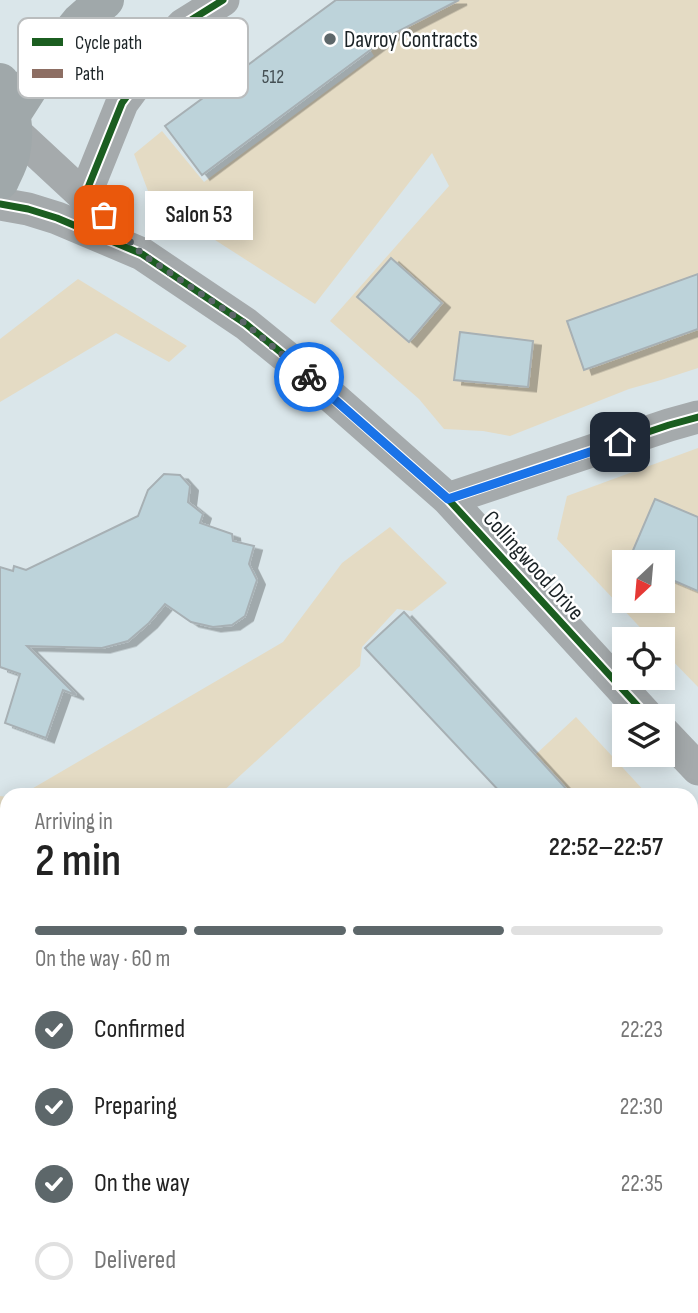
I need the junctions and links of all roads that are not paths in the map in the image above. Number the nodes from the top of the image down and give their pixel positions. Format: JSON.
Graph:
{"nodes":[{"id":1,"x":105,"y":0,"type":"edge"},
{"id":2,"x":223,"y":0,"type":"edge"},
{"id":3,"x":85,"y":18,"type":"edge"},
{"id":4,"x":194,"y":18,"type":"edge"},
{"id":5,"x":126,"y":98,"type":"edge"},
{"id":6,"x":8,"y":108,"type":"edge"},
{"id":7,"x":0,"y":181,"type":"edge"},
{"id":8,"x":85,"y":195,"type":"junction"},
{"id":9,"x":0,"y":204,"type":"edge"},
{"id":10,"x":142,"y":254,"type":"junction"},
{"id":11,"x":698,"y":417,"type":"edge"},
{"id":12,"x":448,"y":499,"type":"junction"},
{"id":13,"x":636,"y":704,"type":"edge"},
{"id":14,"x":675,"y":745,"type":"edge"},
{"id":15,"x":698,"y":769,"type":"edge"}],
"edges":[{"from":1,"to":3,"type":"highway"},
{"from":2,"to":4,"type":"street"},
{"from":5,"to":8,"type":"street"},
{"from":6,"to":7,"type":"highway"},
{"from":6,"to":8,"type":"street","name":"Collingwood Drive"},
{"from":8,"to":10,"type":"street","name":"Collingwood Drive"},
{"from":9,"to":10,"type":"street","name":"Collingwood Drive"},
{"from":10,"to":12,"type":"street","name":"Collingwood Drive"},
{"from":11,"to":12,"type":"street"},
{"from":12,"to":13,"type":"street","name":"Collingwood Drive"},
{"from":14,"to":15,"type":"street"}]}
